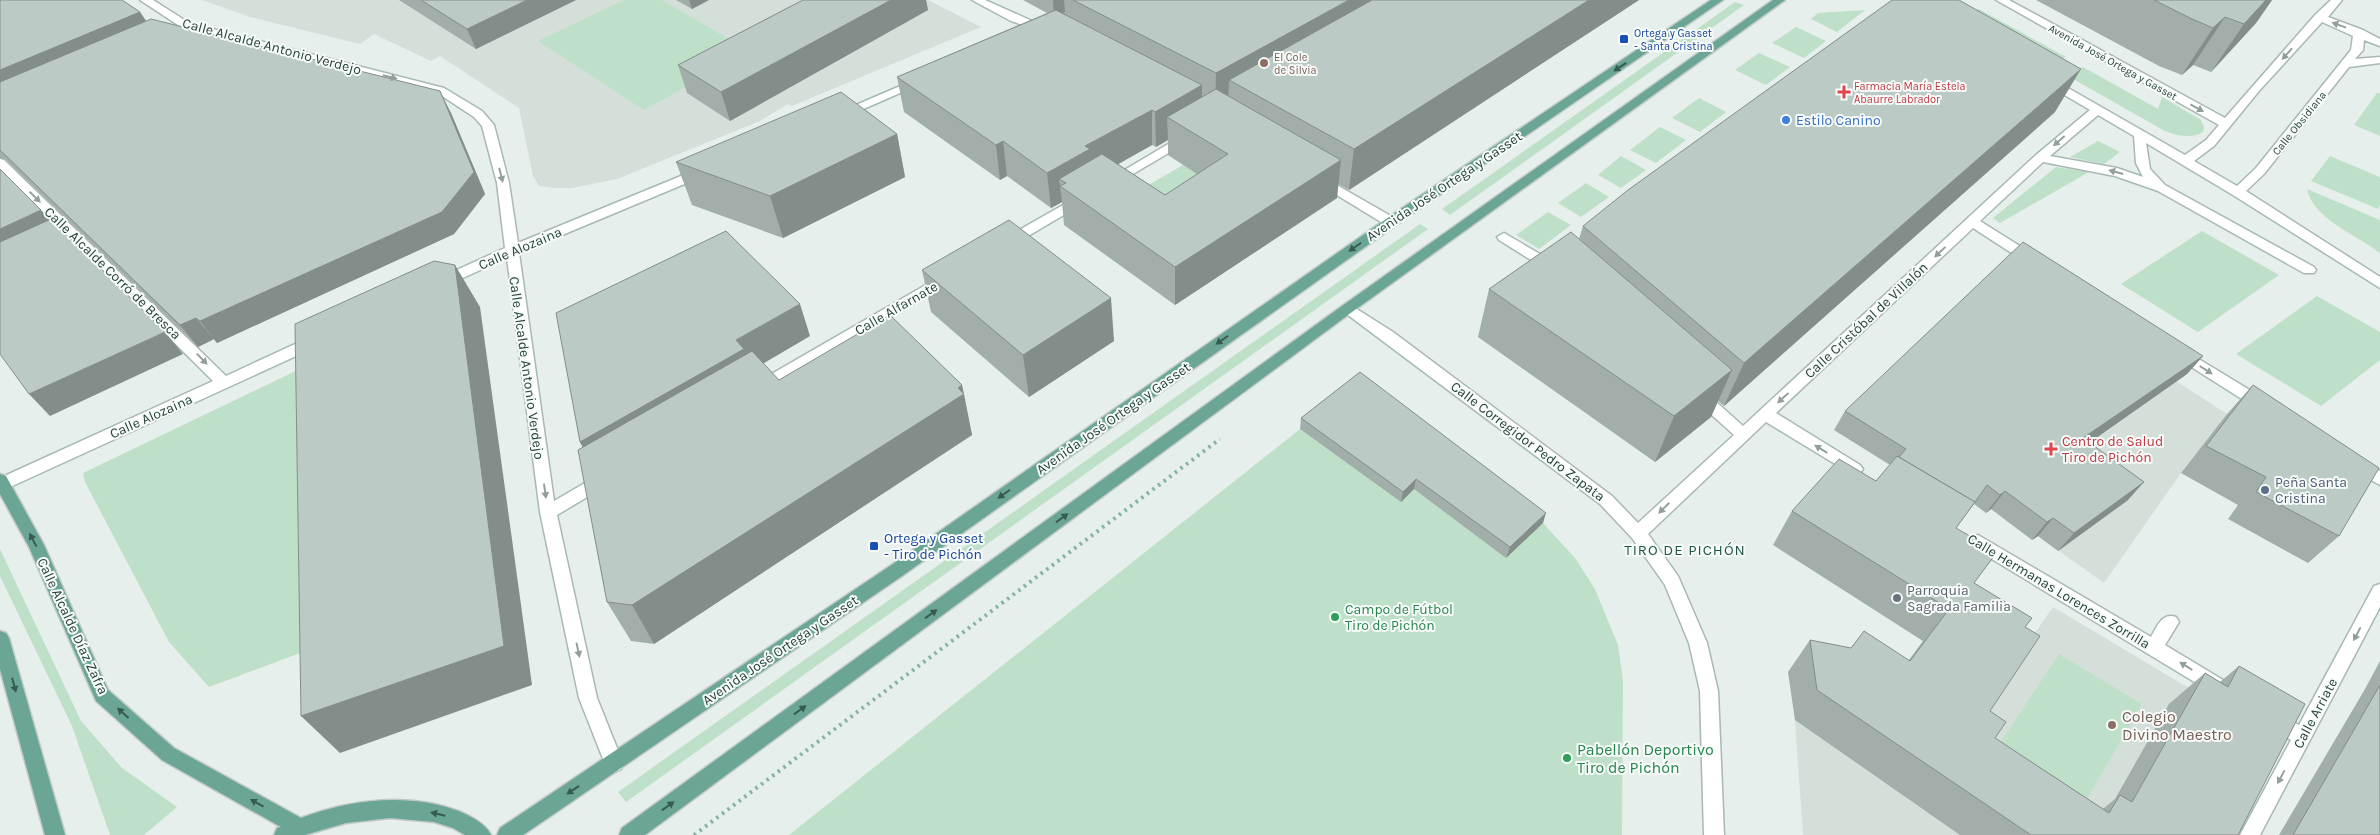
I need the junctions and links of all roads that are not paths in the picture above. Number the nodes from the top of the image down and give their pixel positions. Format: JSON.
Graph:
{"nodes":[{"id":1,"x":145,"y":0,"type":"edge"},
{"id":2,"x":977,"y":0,"type":"edge"},
{"id":3,"x":1718,"y":0,"type":"edge"},
{"id":4,"x":1780,"y":0,"type":"edge"},
{"id":5,"x":2002,"y":0,"type":"edge"},
{"id":6,"x":2337,"y":0,"type":"edge"},
{"id":7,"x":2319,"y":17,"type":"junction"},
{"id":8,"x":186,"y":25,"type":"junction"},
{"id":9,"x":168,"y":32,"type":"edge"},
{"id":10,"x":2359,"y":32,"type":"junction"},
{"id":11,"x":1027,"y":36,"type":"edge"},
{"id":12,"x":2380,"y":42,"type":"edge"},
{"id":13,"x":2380,"y":60,"type":"edge"},
{"id":14,"x":2346,"y":64,"type":"junction"},
{"id":15,"x":2035,"y":73,"type":"edge"},
{"id":16,"x":929,"y":77,"type":"edge"},
{"id":17,"x":2097,"y":110,"type":"junction"},
{"id":18,"x":830,"y":119,"type":"edge"},
{"id":19,"x":2226,"y":124,"type":"junction"},
{"id":20,"x":1198,"y":130,"type":"edge"},
{"id":21,"x":2140,"y":135,"type":"junction"},
{"id":22,"x":2040,"y":158,"type":"junction"},
{"id":23,"x":2185,"y":160,"type":"junction"},
{"id":24,"x":0,"y":163,"type":"edge"},
{"id":25,"x":712,"y":168,"type":"edge"},
{"id":26,"x":1308,"y":173,"type":"edge"},
{"id":27,"x":2162,"y":188,"type":"junction"},
{"id":28,"x":2238,"y":192,"type":"junction"},
{"id":29,"x":1391,"y":222,"type":"junction"},
{"id":30,"x":1972,"y":222,"type":"junction"},
{"id":31,"x":72,"y":233,"type":"junction"},
{"id":32,"x":1504,"y":237,"type":"dead end"},
{"id":33,"x":56,"y":241,"type":"edge"},
{"id":34,"x":511,"y":251,"type":"junction"},
{"id":35,"x":992,"y":251,"type":"edge"},
{"id":36,"x":2046,"y":269,"type":"edge"},
{"id":37,"x":2309,"y":270,"type":"dead end"},
{"id":38,"x":958,"y":271,"type":"edge"},
{"id":39,"x":1562,"y":272,"type":"edge"},
{"id":40,"x":2380,"y":283,"type":"edge"},
{"id":41,"x":433,"y":287,"type":"edge"},
{"id":42,"x":1347,"y":309,"type":"junction"},
{"id":43,"x":324,"y":337,"type":"edge"},
{"id":44,"x":2164,"y":343,"type":"edge"},
{"id":45,"x":1685,"y":382,"type":"edge"},
{"id":46,"x":224,"y":383,"type":"junction"},
{"id":47,"x":752,"y":392,"type":"edge"},
{"id":48,"x":2274,"y":412,"type":"edge"},
{"id":49,"x":1765,"y":414,"type":"junction"},
{"id":50,"x":1743,"y":434,"type":"junction"},
{"id":51,"x":2350,"y":460,"type":"edge"},
{"id":52,"x":614,"y":473,"type":"edge"},
{"id":53,"x":1866,"y":476,"type":"edge"},
{"id":54,"x":2380,"y":480,"type":"edge"},
{"id":55,"x":1,"y":482,"type":"edge"},
{"id":56,"x":548,"y":512,"type":"junction"},
{"id":57,"x":1638,"y":533,"type":"junction"},
{"id":58,"x":1968,"y":536,"type":"edge"},
{"id":59,"x":2380,"y":591,"type":"edge"},
{"id":60,"x":2170,"y":622,"type":"dead end"},
{"id":61,"x":1,"y":642,"type":"edge"},
{"id":62,"x":2154,"y":647,"type":"junction"},
{"id":63,"x":2234,"y":697,"type":"edge"},
{"id":64,"x":2260,"y":712,"type":"edge"},
{"id":65,"x":2302,"y":737,"type":"junction"},
{"id":66,"x":614,"y":764,"type":"junction"},
{"id":67,"x":292,"y":831,"type":"edge"},
{"id":68,"x":55,"y":835,"type":"edge"},
{"id":69,"x":481,"y":835,"type":"edge"},
{"id":70,"x":507,"y":835,"type":"edge"},
{"id":71,"x":629,"y":835,"type":"edge"},
{"id":72,"x":1714,"y":835,"type":"edge"},
{"id":73,"x":2250,"y":835,"type":"edge"}],
"edges":[{"from":1,"to":8,"type":"street","name":"Calle Alcalde Antonio Verdejo"},
{"from":2,"to":11,"type":"street"},
{"from":3,"to":29,"type":"main road","name":"Avenida José Ortega y Gasset","one_way":true},
{"from":4,"to":42,"type":"main road"},
{"from":5,"to":19,"type":"street","name":"Avenida José Ortega y Gasset","one_way":true},
{"from":6,"to":7,"type":"street"},
{"from":10,"to":7,"type":"street","one_way":true},
{"from":7,"to":19,"type":"street","one_way":true},
{"from":8,"to":9,"type":"street"},
{"from":8,"to":34,"type":"street","name":"Calle Alcalde Antonio Verdejo","one_way":true},
{"from":10,"to":12,"type":"street"},
{"from":10,"to":14,"type":"street","name":"Calle Obsidiana"},
{"from":13,"to":14,"type":"street"},
{"from":14,"to":28,"type":"street","name":"Calle Obsidiana"},
{"from":15,"to":17,"type":"street"},
{"from":16,"to":18,"type":"street"},
{"from":17,"to":21,"type":"street"},
{"from":17,"to":22,"type":"street","name":"Calle Cristóbal de Villalón","one_way":true},
{"from":19,"to":23,"type":"street"},
{"from":20,"to":35,"type":"street"},
{"from":21,"to":23,"type":"street"},
{"from":21,"to":27,"type":"street"},
{"from":27,"to":22,"type":"street","one_way":true},
{"from":22,"to":30,"type":"street","name":"Calle Cristóbal de Villalón"},
{"from":23,"to":28,"type":"street"},
{"from":24,"to":31,"type":"street","name":"Calle Alcalde Corró de Bresca","one_way":true},
{"from":25,"to":34,"type":"street","name":"Calle Alozaina"},
{"from":26,"to":29,"type":"street"},
{"from":27,"to":37,"type":"street"},
{"from":28,"to":40,"type":"street"},
{"from":29,"to":66,"type":"main road","name":"Avenida José Ortega y Gasset","one_way":true},
{"from":30,"to":36,"type":"street"},
{"from":30,"to":49,"type":"street","name":"Calle Cristóbal de Villalón","one_way":true},
{"from":31,"to":33,"type":"street"},
{"from":31,"to":46,"type":"street","name":"Calle Alcalde Corró de Bresca","one_way":true},
{"from":32,"to":39,"type":"street"},
{"from":34,"to":41,"type":"street","name":"Calle Alozaina"},
{"from":34,"to":56,"type":"street","name":"Calle Alcalde Antonio Verdejo","one_way":true},
{"from":38,"to":47,"type":"street","name":"Calle Alfarnate"},
{"from":42,"to":57,"type":"street","name":"Calle Corregidor Pedro Zapata"},
{"from":71,"to":42,"type":"main road","one_way":true},
{"from":43,"to":46,"type":"street","name":"Calle Alozaina"},
{"from":44,"to":48,"type":"street","one_way":true},
{"from":45,"to":50,"type":"street"},
{"from":46,"to":55,"type":"street","name":"Calle Alozaina"},
{"from":49,"to":50,"type":"street","name":"Calle Cristóbal de Villalón"},
{"from":53,"to":49,"type":"street","one_way":true},
{"from":50,"to":57,"type":"street","name":"Calle Cristóbal de Villalón","one_way":true},
{"from":51,"to":54,"type":"street"},
{"from":52,"to":56,"type":"street"},
{"from":67,"to":55,"type":"main road","name":"Calle Alcalde Díaz Zafra","one_way":true},
{"from":56,"to":66,"type":"street","name":"Calle Alcalde Antonio Verdejo","one_way":true},
{"from":57,"to":72,"type":"street","name":"Calle Corregidor Pedro Zapata"},
{"from":58,"to":62,"type":"street","name":"Calle Hermanas Lorences Zorrilla"},
{"from":59,"to":65,"type":"street","name":"Calle Arriate","one_way":true},
{"from":60,"to":62,"type":"street"},
{"from":61,"to":68,"type":"main road","one_way":true},
{"from":63,"to":62,"type":"street","name":"Calle Hermanas Lorences Zorrilla","one_way":true},
{"from":64,"to":65,"type":"street"},
{"from":65,"to":73,"type":"street","name":"Calle Arriate","one_way":true},
{"from":66,"to":70,"type":"main road","name":"Avenida José Ortega y Gasset","one_way":true},
{"from":69,"to":67,"type":"main road","one_way":true}]}
